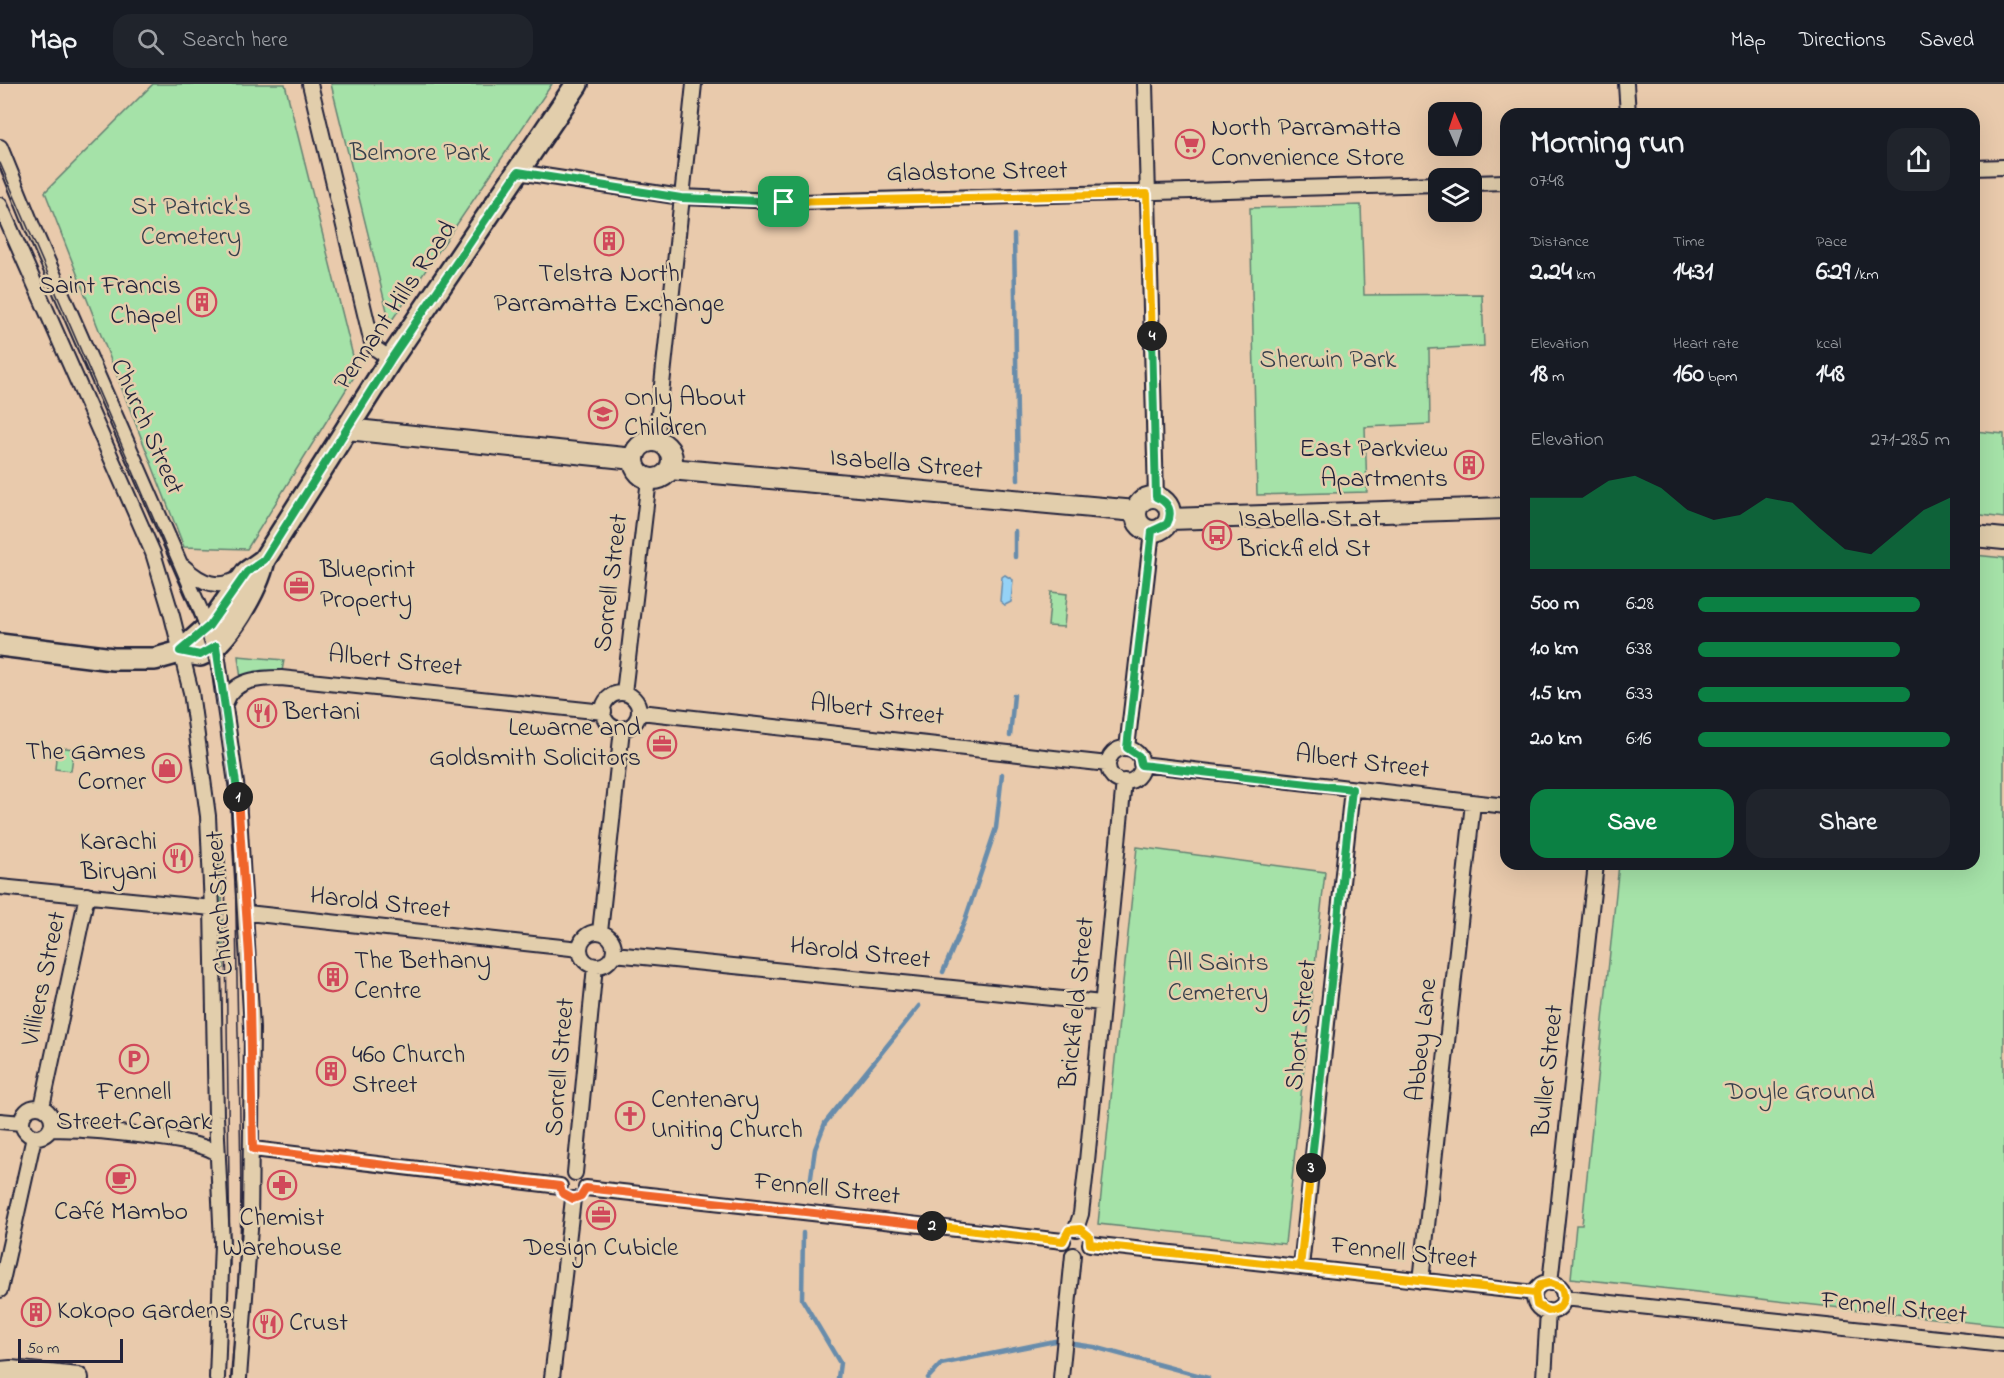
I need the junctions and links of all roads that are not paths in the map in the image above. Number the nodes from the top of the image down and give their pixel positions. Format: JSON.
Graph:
{"nodes":[{"id":1,"x":310,"y":84,"type":"edge"},
{"id":2,"x":577,"y":84,"type":"edge"},
{"id":3,"x":694,"y":84,"type":"edge"},
{"id":4,"x":1145,"y":84,"type":"edge"},
{"id":5,"x":1626,"y":84,"type":"edge"},
{"id":6,"x":1628,"y":108,"type":"edge"},
{"id":7,"x":0,"y":147,"type":"edge"},
{"id":8,"x":2004,"y":167,"type":"edge"},
{"id":9,"x":1980,"y":168,"type":"edge"},
{"id":10,"x":518,"y":172,"type":"junction"},
{"id":11,"x":1500,"y":182,"type":"edge"},
{"id":12,"x":1482,"y":183,"type":"edge"},
{"id":13,"x":1428,"y":184,"type":"edge"},
{"id":14,"x":1147,"y":194,"type":"junction"},
{"id":15,"x":681,"y":198,"type":"junction"},
{"id":16,"x":0,"y":205,"type":"edge"},
{"id":17,"x":391,"y":359,"type":"junction"},
{"id":18,"x":347,"y":429,"type":"junction"},
{"id":19,"x":659,"y":441,"type":"junction"},
{"id":20,"x":634,"y":459,"type":"junction"},
{"id":21,"x":670,"y":469,"type":"junction"},
{"id":22,"x":649,"y":479,"type":"junction"},
{"id":23,"x":1156,"y":497,"type":"junction"},
{"id":24,"x":1500,"y":508,"type":"edge"},
{"id":25,"x":1136,"y":511,"type":"junction"},
{"id":26,"x":1170,"y":519,"type":"junction"},
{"id":27,"x":1152,"y":531,"type":"junction"},
{"id":28,"x":1980,"y":537,"type":"edge"},
{"id":29,"x":2004,"y":539,"type":"edge"},
{"id":30,"x":180,"y":563,"type":"junction"},
{"id":31,"x":256,"y":566,"type":"junction"},
{"id":32,"x":209,"y":626,"type":"junction"},
{"id":33,"x":0,"y":645,"type":"edge"},
{"id":34,"x":216,"y":646,"type":"junction"},
{"id":35,"x":180,"y":651,"type":"junction"},
{"id":36,"x":624,"y":693,"type":"junction"},
{"id":37,"x":226,"y":702,"type":"junction"},
{"id":38,"x":604,"y":712,"type":"junction"},
{"id":39,"x":640,"y":712,"type":"junction"},
{"id":40,"x":622,"y":729,"type":"junction"},
{"id":41,"x":1127,"y":748,"type":"junction"},
{"id":42,"x":1108,"y":764,"type":"junction"},
{"id":43,"x":1141,"y":765,"type":"junction"},
{"id":44,"x":1124,"y":781,"type":"junction"},
{"id":45,"x":1352,"y":789,"type":"junction"},
{"id":46,"x":1473,"y":804,"type":"junction"},
{"id":47,"x":1500,"y":806,"type":"edge"},
{"id":48,"x":1595,"y":870,"type":"edge"},
{"id":49,"x":0,"y":887,"type":"edge"},
{"id":50,"x":87,"y":896,"type":"junction"},
{"id":51,"x":212,"y":908,"type":"junction"},
{"id":52,"x":247,"y":913,"type":"junction"},
{"id":53,"x":600,"y":932,"type":"junction"},
{"id":54,"x":580,"y":949,"type":"junction"},
{"id":55,"x":614,"y":954,"type":"junction"},
{"id":56,"x":595,"y":966,"type":"junction"},
{"id":57,"x":1102,"y":1003,"type":"junction"},
{"id":58,"x":42,"y":1107,"type":"junction"},
{"id":59,"x":0,"y":1121,"type":"edge"},
{"id":60,"x":22,"y":1123,"type":"junction"},
{"id":61,"x":51,"y":1129,"type":"junction"},
{"id":62,"x":34,"y":1137,"type":"junction"},
{"id":63,"x":253,"y":1149,"type":"junction"},
{"id":64,"x":218,"y":1154,"type":"junction"},
{"id":65,"x":575,"y":1173,"type":"junction"},
{"id":66,"x":560,"y":1186,"type":"junction"},
{"id":67,"x":586,"y":1188,"type":"junction"},
{"id":68,"x":573,"y":1199,"type":"junction"},
{"id":69,"x":1076,"y":1229,"type":"junction"},
{"id":70,"x":1063,"y":1241,"type":"junction"},
{"id":71,"x":1090,"y":1244,"type":"junction"},
{"id":72,"x":1073,"y":1256,"type":"junction"},
{"id":73,"x":1300,"y":1267,"type":"junction"},
{"id":74,"x":1422,"y":1281,"type":"junction"},
{"id":75,"x":1550,"y":1283,"type":"junction"},
{"id":76,"x":0,"y":1290,"type":"edge"},
{"id":77,"x":1535,"y":1293,"type":"junction"},
{"id":78,"x":1564,"y":1298,"type":"junction"},
{"id":79,"x":1548,"y":1311,"type":"junction"},
{"id":80,"x":2004,"y":1346,"type":"edge"},
{"id":81,"x":0,"y":1372,"type":"edge"},
{"id":82,"x":78,"y":1378,"type":"edge"},
{"id":83,"x":217,"y":1378,"type":"edge"},
{"id":84,"x":239,"y":1378,"type":"edge"},
{"id":85,"x":552,"y":1378,"type":"edge"},
{"id":86,"x":1060,"y":1378,"type":"edge"},
{"id":87,"x":1544,"y":1378,"type":"edge"}],
"edges":[{"from":1,"to":17,"type":"street"},
{"from":2,"to":10,"type":"main road","name":"Pennant Hills Road"},
{"from":3,"to":15,"type":"street"},
{"from":4,"to":14,"type":"street"},
{"from":5,"to":6,"type":"street"},
{"from":7,"to":30,"type":"street","name":"Church Street"},
{"from":8,"to":9,"type":"street"},
{"from":10,"to":15,"type":"street","name":"Gladstone Street"},
{"from":10,"to":17,"type":"main road","name":"Pennant Hills Road"},
{"from":11,"to":12,"type":"street"},
{"from":13,"to":14,"type":"street","name":"Gladstone Street"},
{"from":14,"to":15,"type":"street","name":"Gladstone Street"},
{"from":14,"to":23,"type":"street"},
{"from":15,"to":19,"type":"street"},
{"from":16,"to":35,"type":"street","name":"Church Street"},
{"from":17,"to":18,"type":"main road","name":"Pennant Hills Road"},
{"from":18,"to":20,"type":"street"},
{"from":18,"to":31,"type":"main road","name":"Pennant Hills Road"},
{"from":19,"to":20,"type":"street"},
{"from":19,"to":21,"type":"street"},
{"from":20,"to":22,"type":"street"},
{"from":21,"to":22,"type":"street"},
{"from":21,"to":25,"type":"street","name":"Isabella Street"},
{"from":22,"to":36,"type":"street","name":"Sorrell Street"},
{"from":23,"to":25,"type":"street"},
{"from":23,"to":26,"type":"street"},
{"from":24,"to":26,"type":"street"},
{"from":25,"to":27,"type":"street"},
{"from":26,"to":27,"type":"street"},
{"from":27,"to":41,"type":"street"},
{"from":28,"to":29,"type":"street"},
{"from":30,"to":31,"type":"street"},
{"from":30,"to":32,"type":"street","name":"Church Street"},
{"from":31,"to":32,"type":"main road","name":"Pennant Hills Road"},
{"from":31,"to":34,"type":"main road","name":"Pennant Hills Road"},
{"from":32,"to":34,"type":"street","name":"Church Street"},
{"from":32,"to":35,"type":"main road","name":"Pennant Hills Road"},
{"from":33,"to":35,"type":"main road"},
{"from":34,"to":35,"type":"main road"},
{"from":34,"to":37,"type":"street","name":"Church Street"},
{"from":35,"to":51,"type":"street","name":"Church Street"},
{"from":36,"to":38,"type":"street"},
{"from":36,"to":39,"type":"street"},
{"from":37,"to":38,"type":"street","name":"Albert Street"},
{"from":37,"to":52,"type":"street","name":"Church Street"},
{"from":38,"to":40,"type":"street"},
{"from":39,"to":40,"type":"street"},
{"from":39,"to":42,"type":"street","name":"Albert Street"},
{"from":40,"to":53,"type":"street"},
{"from":41,"to":42,"type":"street"},
{"from":41,"to":43,"type":"street"},
{"from":42,"to":44,"type":"street"},
{"from":43,"to":44,"type":"street"},
{"from":43,"to":45,"type":"street","name":"Albert Street"},
{"from":44,"to":57,"type":"street","name":"Brickfield Street"},
{"from":45,"to":46,"type":"street","name":"Albert Street"},
{"from":45,"to":73,"type":"street","name":"Short Street"},
{"from":46,"to":47,"type":"street","name":"Albert Street"},
{"from":46,"to":74,"type":"street","name":"Abbey Lane"},
{"from":48,"to":75,"type":"street","name":"Buller Street"},
{"from":49,"to":50,"type":"street"},
{"from":50,"to":51,"type":"street"},
{"from":50,"to":58,"type":"street","name":"Villiers Street"},
{"from":51,"to":64,"type":"street","name":"Church Street"},
{"from":52,"to":54,"type":"street","name":"Harold Street"},
{"from":52,"to":63,"type":"street","name":"Church Street"},
{"from":53,"to":54,"type":"street"},
{"from":53,"to":55,"type":"street"},
{"from":54,"to":56,"type":"street"},
{"from":55,"to":56,"type":"street"},
{"from":55,"to":57,"type":"street","name":"Harold Street"},
{"from":56,"to":65,"type":"street","name":"Sorrell Street"},
{"from":57,"to":69,"type":"street","name":"Brickfield Street"},
{"from":58,"to":60,"type":"street"},
{"from":58,"to":61,"type":"street"},
{"from":59,"to":60,"type":"street"},
{"from":60,"to":62,"type":"street"},
{"from":61,"to":62,"type":"street"},
{"from":61,"to":64,"type":"street"},
{"from":62,"to":76,"type":"street"},
{"from":63,"to":66,"type":"street"},
{"from":63,"to":84,"type":"street","name":"Church Street"},
{"from":64,"to":83,"type":"street","name":"Church Street"},
{"from":65,"to":66,"type":"street"},
{"from":65,"to":67,"type":"street"},
{"from":66,"to":68,"type":"street"},
{"from":67,"to":68,"type":"street"},
{"from":67,"to":70,"type":"street","name":"Fennell Street"},
{"from":68,"to":85,"type":"street"},
{"from":69,"to":70,"type":"street"},
{"from":69,"to":71,"type":"street"},
{"from":70,"to":72,"type":"street"},
{"from":71,"to":72,"type":"street"},
{"from":71,"to":73,"type":"street","name":"Fennell Street"},
{"from":72,"to":86,"type":"street"},
{"from":73,"to":74,"type":"street","name":"Fennell Street"},
{"from":74,"to":77,"type":"street","name":"Fennell Street"},
{"from":75,"to":77,"type":"street"},
{"from":75,"to":78,"type":"street"},
{"from":77,"to":79,"type":"street"},
{"from":78,"to":79,"type":"street"},
{"from":78,"to":80,"type":"street","name":"Fennell Street"},
{"from":79,"to":87,"type":"street"},
{"from":81,"to":82,"type":"street"}]}
